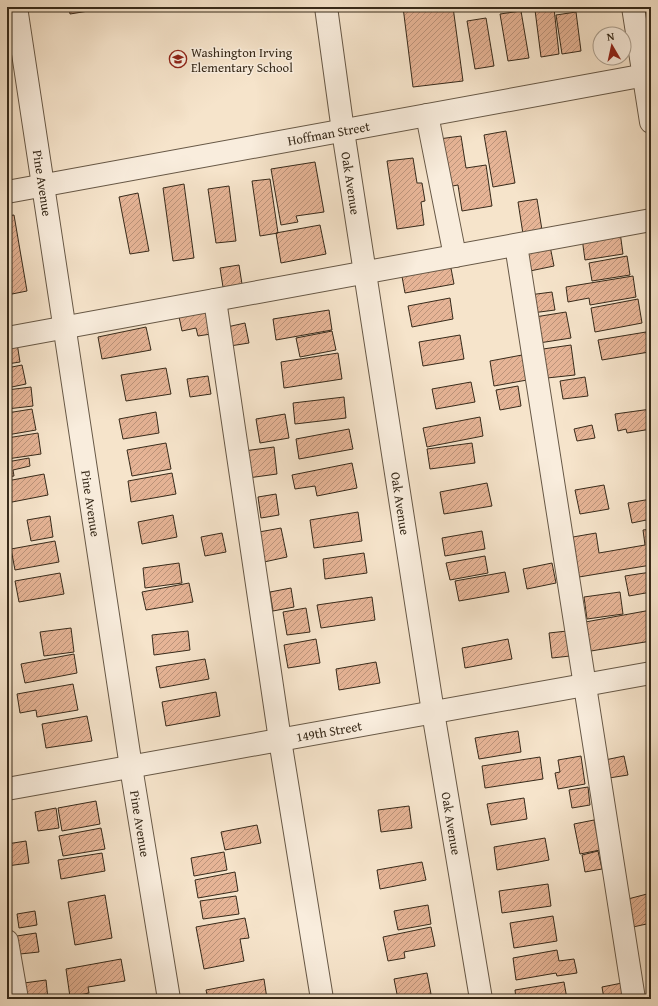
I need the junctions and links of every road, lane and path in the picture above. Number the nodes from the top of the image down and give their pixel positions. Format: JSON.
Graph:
{"nodes":[{"id":1,"x":16,"y":7,"type":"edge"},
{"id":2,"x":326,"y":7,"type":"edge"},
{"id":3,"x":633,"y":7,"type":"edge"},
{"id":4,"x":14,"y":41,"type":"edge"},
{"id":5,"x":647,"y":75,"type":"edge"},
{"id":6,"x":428,"y":115,"type":"junction"},
{"id":7,"x":651,"y":122,"type":"edge"},
{"id":8,"x":343,"y":131,"type":"junction"},
{"id":9,"x":43,"y":186,"type":"junction"},
{"id":10,"x":7,"y":192,"type":"edge"},
{"id":11,"x":651,"y":220,"type":"edge"},
{"id":12,"x":516,"y":245,"type":"junction"},
{"id":13,"x":455,"y":256,"type":"junction"},
{"id":14,"x":365,"y":272,"type":"junction"},
{"id":15,"x":215,"y":300,"type":"junction"},
{"id":16,"x":65,"y":327,"type":"junction"},
{"id":17,"x":7,"y":338,"type":"edge"},
{"id":18,"x":651,"y":673,"type":"edge"},
{"id":19,"x":584,"y":685,"type":"junction"},
{"id":20,"x":433,"y":712,"type":"junction"},
{"id":21,"x":280,"y":740,"type":"junction"},
{"id":22,"x":131,"y":767,"type":"junction"},
{"id":23,"x":7,"y":789,"type":"edge"},
{"id":24,"x":7,"y":941,"type":"edge"},
{"id":25,"x":17,"y":999,"type":"edge"},
{"id":26,"x":169,"y":999,"type":"edge"},
{"id":27,"x":322,"y":999,"type":"edge"},
{"id":28,"x":481,"y":999,"type":"edge"},
{"id":29,"x":634,"y":999,"type":"edge"}],
"edges":[{"from":1,"to":4,"type":"street","name":"Pine Avenue"},
{"from":2,"to":8,"type":"street","name":"Oak Avenue"},
{"from":3,"to":5,"type":"street"},
{"from":4,"to":9,"type":"street","name":"Pine Avenue"},
{"from":5,"to":6,"type":"street","name":"Hoffman Street"},
{"from":5,"to":7,"type":"street"},
{"from":6,"to":8,"type":"street","name":"Hoffman Street"},
{"from":6,"to":13,"type":"street"},
{"from":8,"to":9,"type":"street","name":"Hoffman Street"},
{"from":8,"to":14,"type":"street","name":"Oak Avenue"},
{"from":9,"to":10,"type":"street","name":"Hoffman Street"},
{"from":9,"to":16,"type":"street","name":"Pine Avenue"},
{"from":11,"to":12,"type":"street"},
{"from":12,"to":13,"type":"street"},
{"from":12,"to":19,"type":"street"},
{"from":13,"to":14,"type":"street"},
{"from":14,"to":15,"type":"street"},
{"from":14,"to":20,"type":"street","name":"Oak Avenue"},
{"from":15,"to":16,"type":"street"},
{"from":15,"to":21,"type":"street"},
{"from":16,"to":17,"type":"street"},
{"from":16,"to":22,"type":"street","name":"Pine Avenue"},
{"from":18,"to":19,"type":"street","name":"149th Street"},
{"from":19,"to":20,"type":"street","name":"149th Street"},
{"from":19,"to":29,"type":"street"},
{"from":20,"to":21,"type":"street","name":"149th Street"},
{"from":20,"to":28,"type":"street","name":"Oak Avenue"},
{"from":21,"to":22,"type":"street","name":"149th Street"},
{"from":21,"to":27,"type":"street"},
{"from":22,"to":23,"type":"street","name":"149th Street"},
{"from":22,"to":26,"type":"street","name":"Pine Avenue"},
{"from":24,"to":25,"type":"street"}]}
